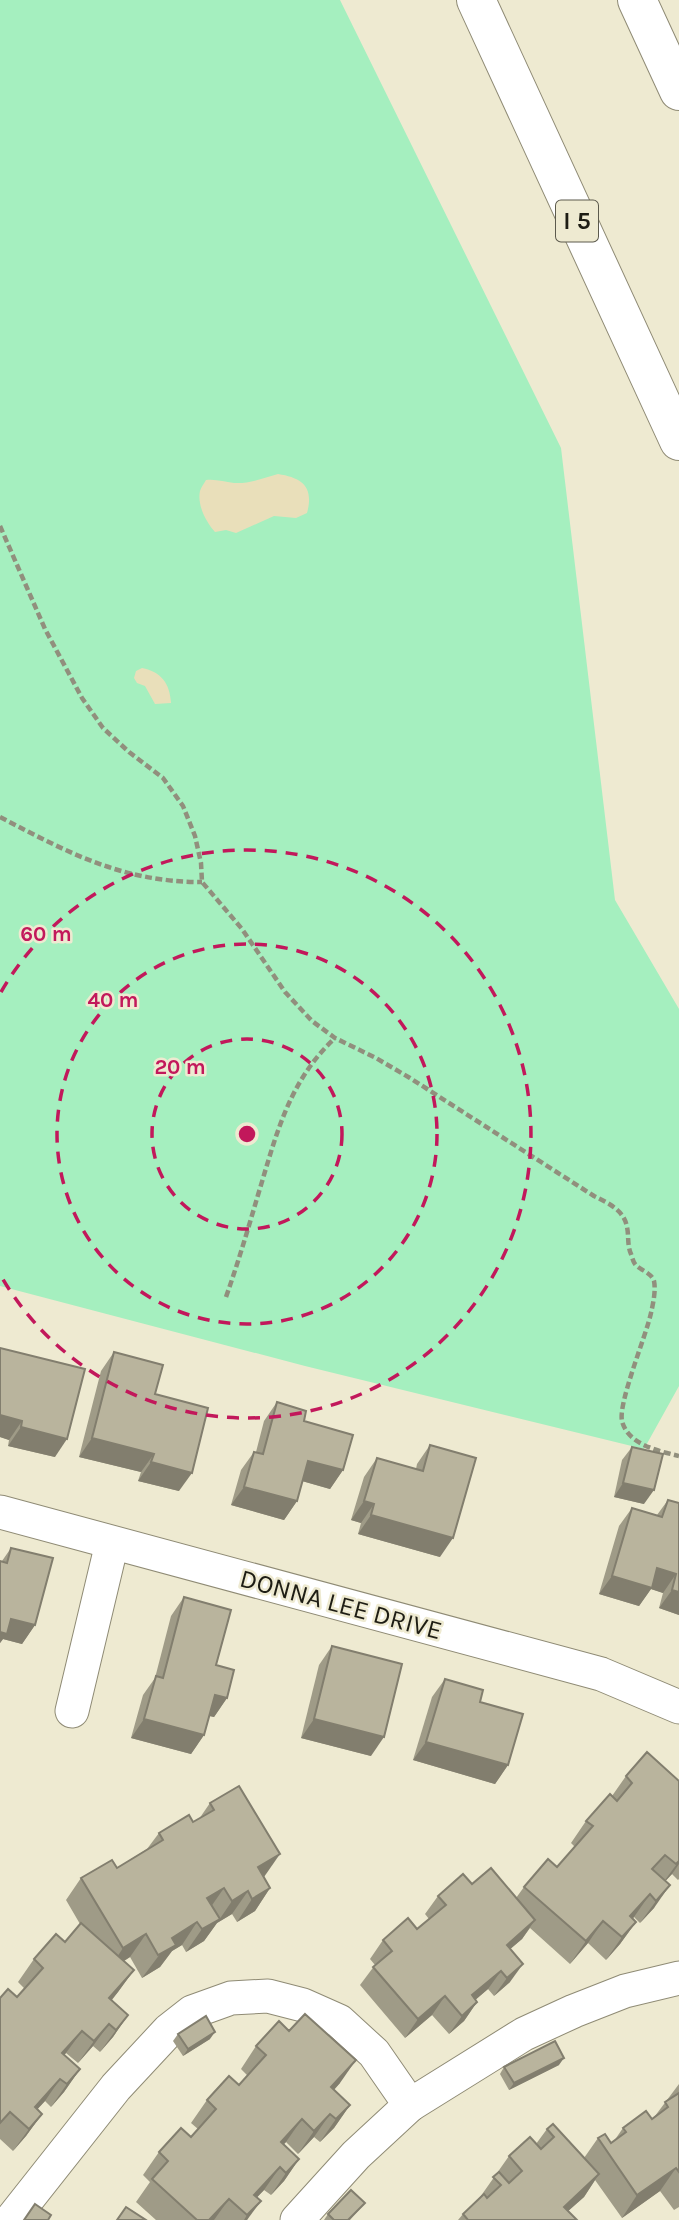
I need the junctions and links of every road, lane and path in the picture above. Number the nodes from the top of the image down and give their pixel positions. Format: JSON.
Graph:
{"nodes":[{"id":1,"x":476,"y":0,"type":"edge"},
{"id":2,"x":637,"y":0,"type":"edge"},
{"id":3,"x":679,"y":91,"type":"edge"},
{"id":4,"x":679,"y":441,"type":"edge"},
{"id":5,"x":0,"y":526,"type":"edge"},
{"id":6,"x":0,"y":817,"type":"edge"},
{"id":7,"x":202,"y":882,"type":"junction"},
{"id":8,"x":335,"y":1038,"type":"junction"},
{"id":9,"x":226,"y":1297,"type":"dead end"},
{"id":10,"x":679,"y":1455,"type":"edge"},
{"id":11,"x":0,"y":1512,"type":"edge"},
{"id":12,"x":112,"y":1543,"type":"junction"},
{"id":13,"x":679,"y":1707,"type":"edge"},
{"id":14,"x":72,"y":1711,"type":"dead end"},
{"id":15,"x":679,"y":1978,"type":"edge"},
{"id":16,"x":410,"y":2105,"type":"junction"},
{"id":17,"x":11,"y":2220,"type":"edge"},
{"id":18,"x":297,"y":2220,"type":"edge"}],
"edges":[{"from":1,"to":4,"type":"highway","number":"I 5"},
{"from":2,"to":3,"type":"highway"},
{"from":5,"to":7,"type":"path"},
{"from":6,"to":7,"type":"path"},
{"from":7,"to":8,"type":"path"},
{"from":8,"to":9,"type":"path"},
{"from":8,"to":10,"type":"path"},
{"from":11,"to":12,"type":"street","name":"DONNA LEE DRIVE"},
{"from":12,"to":13,"type":"street","name":"DONNA LEE DRIVE"},
{"from":12,"to":14,"type":"street"},
{"from":15,"to":16,"type":"street"},
{"from":16,"to":17,"type":"street"},
{"from":16,"to":18,"type":"street"}]}
